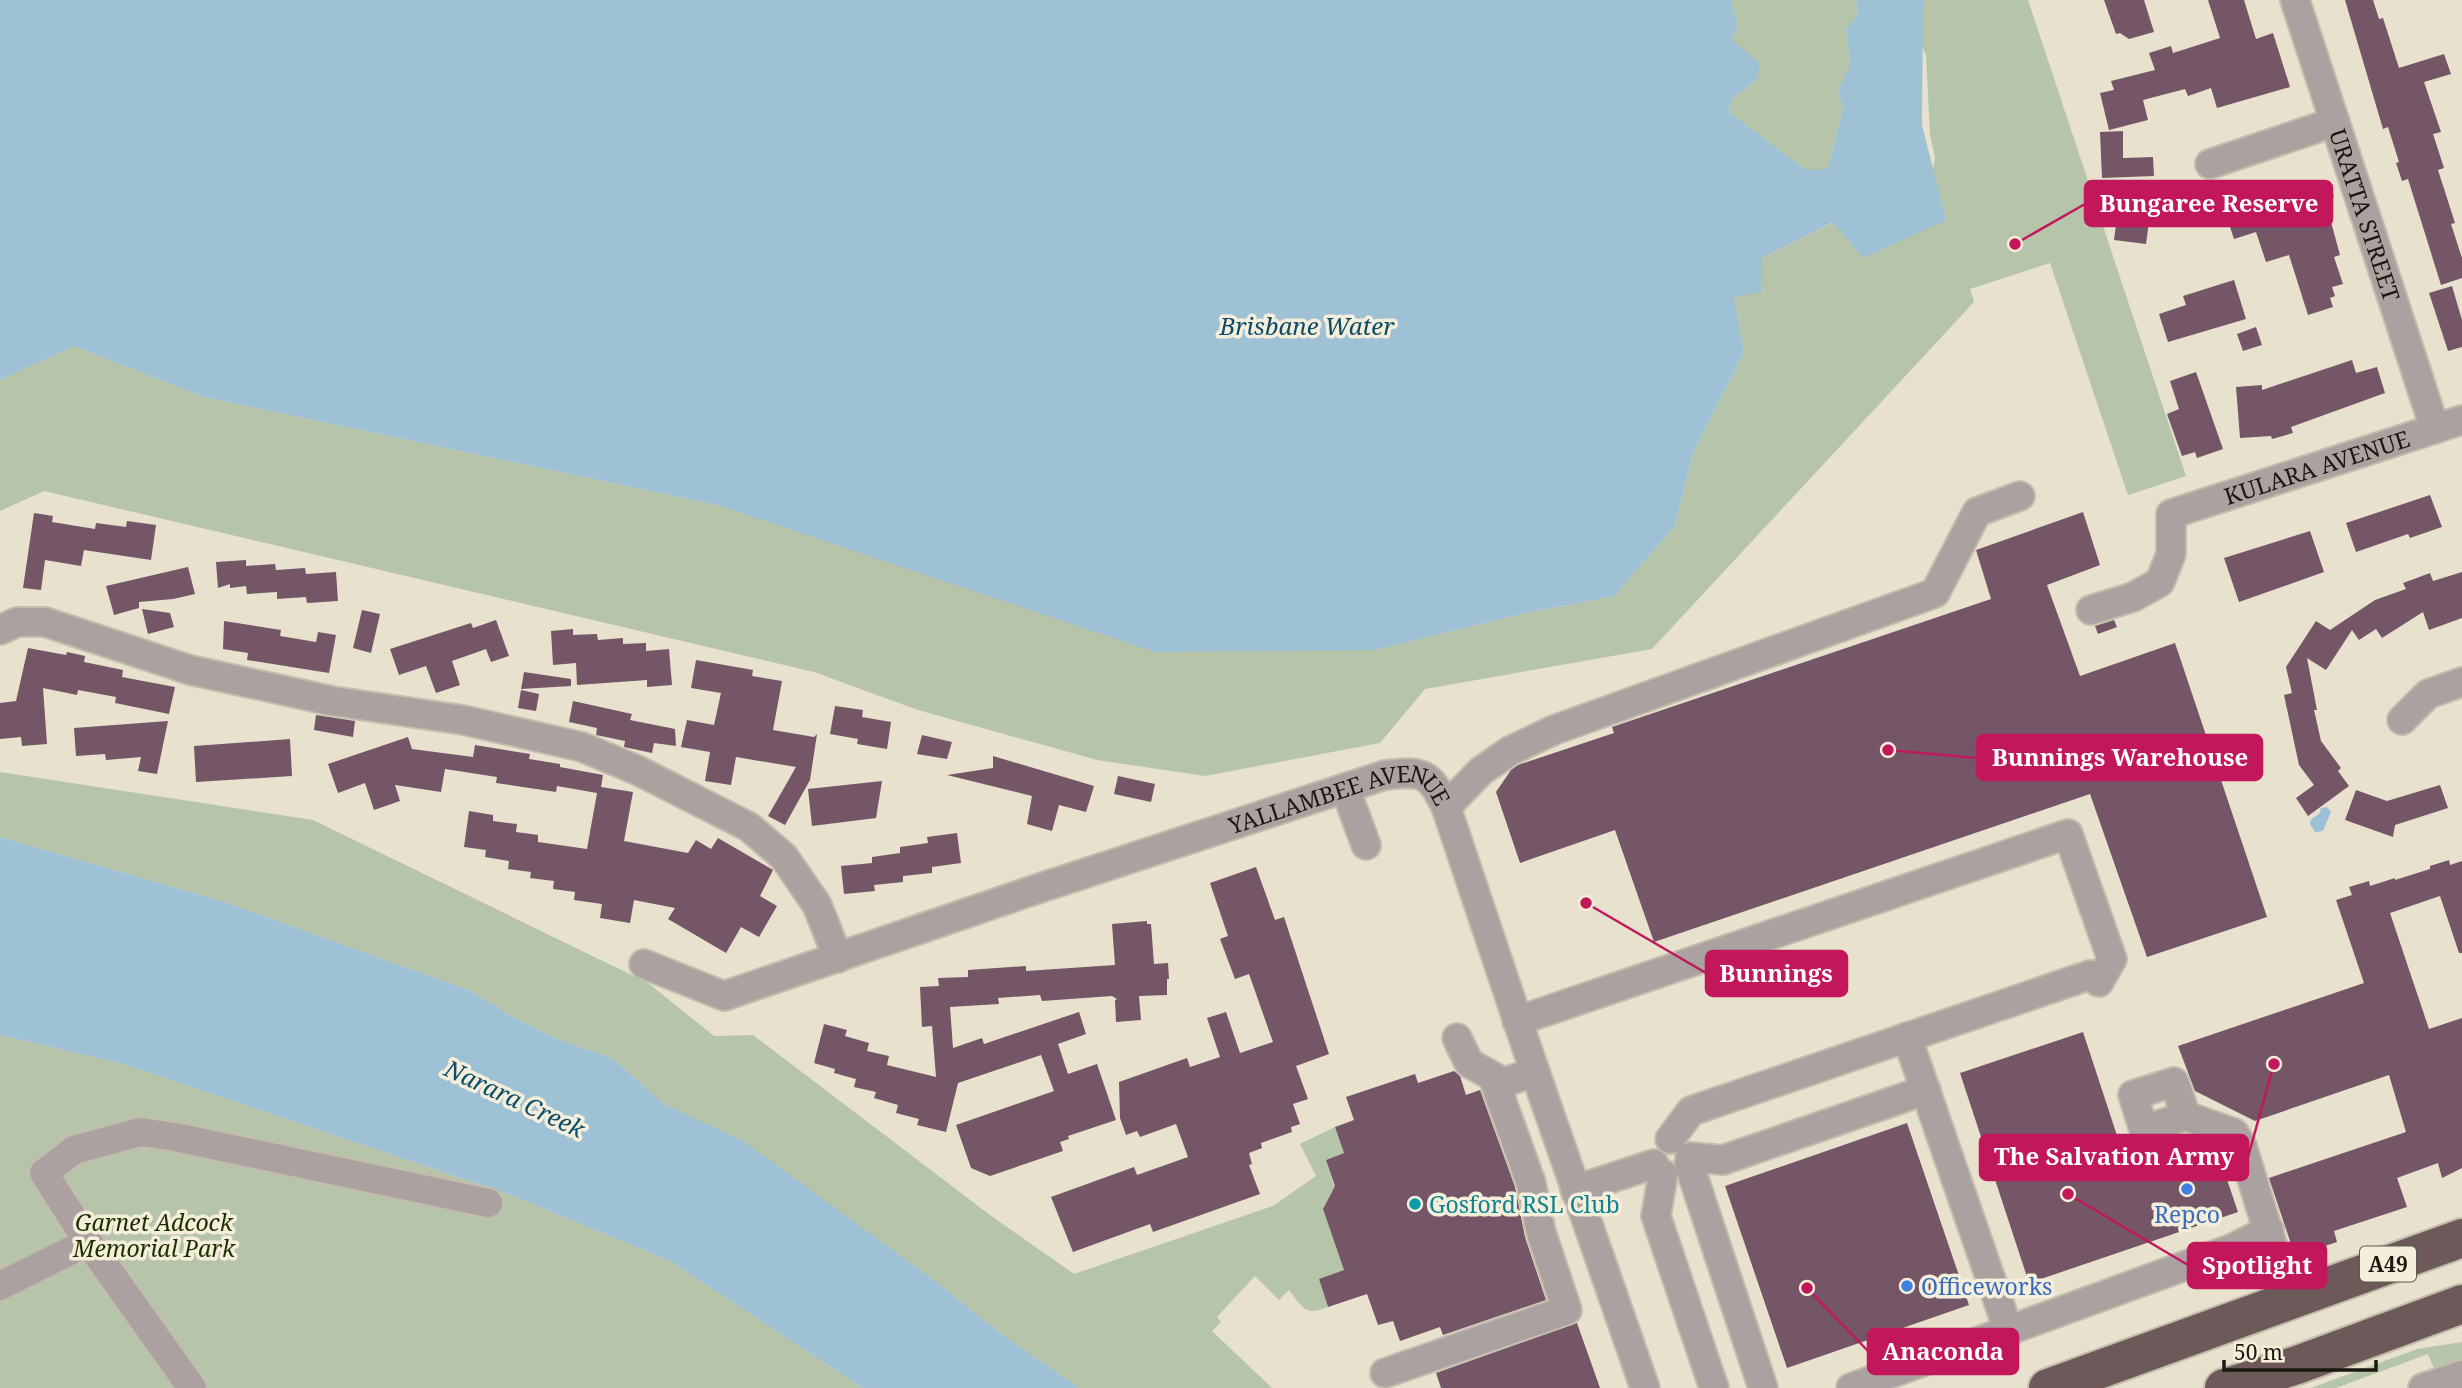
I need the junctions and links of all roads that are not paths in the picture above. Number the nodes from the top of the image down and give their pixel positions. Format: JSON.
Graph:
{"nodes":[{"id":1,"x":2295,"y":0,"type":"edge"},
{"id":2,"x":2335,"y":122,"type":"junction"},
{"id":3,"x":2210,"y":164,"type":"dead end"},
{"id":4,"x":2454,"y":428,"type":"edge"},
{"id":5,"x":2020,"y":496,"type":"dead end"},
{"id":6,"x":2091,"y":610,"type":"dead end"},
{"id":7,"x":0,"y":630,"type":"edge"},
{"id":8,"x":2462,"y":682,"type":"edge"},
{"id":9,"x":2402,"y":720,"type":"dead end"},
{"id":10,"x":1345,"y":788,"type":"junction"},
{"id":11,"x":1446,"y":807,"type":"junction"},
{"id":12,"x":1366,"y":845,"type":"dead end"},
{"id":13,"x":838,"y":958,"type":"junction"},
{"id":14,"x":644,"y":964,"type":"dead end"},
{"id":15,"x":1517,"y":1021,"type":"junction"},
{"id":16,"x":1907,"y":1037,"type":"junction"},
{"id":17,"x":1457,"y":1038,"type":"dead end"},
{"id":18,"x":1535,"y":1072,"type":"junction"},
{"id":19,"x":1493,"y":1077,"type":"junction"},
{"id":20,"x":1926,"y":1090,"type":"junction"},
{"id":21,"x":2186,"y":1116,"type":"dead end"},
{"id":22,"x":1673,"y":1160,"type":"junction"},
{"id":23,"x":1575,"y":1190,"type":"junction"},
{"id":24,"x":488,"y":1203,"type":"dead end"},
{"id":25,"x":2462,"y":1238,"type":"edge"},
{"id":26,"x":88,"y":1242,"type":"junction"},
{"id":27,"x":2273,"y":1243,"type":"junction"},
{"id":28,"x":0,"y":1286,"type":"edge"},
{"id":29,"x":2289,"y":1300,"type":"junction"},
{"id":30,"x":2462,"y":1304,"type":"edge"},
{"id":31,"x":2009,"y":1332,"type":"junction"},
{"id":32,"x":1385,"y":1373,"type":"dead end"},
{"id":33,"x":2462,"y":1375,"type":"edge"},
{"id":34,"x":192,"y":1388,"type":"edge"},
{"id":35,"x":1645,"y":1388,"type":"edge"},
{"id":36,"x":1714,"y":1388,"type":"edge"},
{"id":37,"x":1763,"y":1388,"type":"edge"},
{"id":38,"x":1851,"y":1388,"type":"edge"},
{"id":39,"x":2048,"y":1388,"type":"edge"},
{"id":40,"x":2224,"y":1388,"type":"edge"},
{"id":41,"x":2423,"y":1388,"type":"edge"}],
"edges":[{"from":1,"to":2,"type":"street","name":"URATTA STREET"},
{"from":2,"to":3,"type":"street"},
{"from":2,"to":4,"type":"street","name":"URATTA STREET"},
{"from":4,"to":6,"type":"street","name":"KULARA AVENUE"},
{"from":5,"to":11,"type":"street"},
{"from":7,"to":13,"type":"street"},
{"from":8,"to":9,"type":"street"},
{"from":10,"to":11,"type":"street","name":"YALLAMBEE AVENUE"},
{"from":10,"to":12,"type":"street"},
{"from":10,"to":13,"type":"street","name":"YALLAMBEE AVENUE"},
{"from":11,"to":15,"type":"street","name":"YALLAMBEE AVENUE"},
{"from":13,"to":14,"type":"street","name":"YALLAMBEE AVENUE"},
{"from":15,"to":16,"type":"street"},
{"from":15,"to":18,"type":"street","name":"YALLAMBEE AVENUE"},
{"from":16,"to":20,"type":"street"},
{"from":16,"to":22,"type":"street"},
{"from":17,"to":19,"type":"street"},
{"from":18,"to":19,"type":"street"},
{"from":18,"to":23,"type":"street","name":"YALLAMBEE AVENUE"},
{"from":19,"to":32,"type":"street"},
{"from":20,"to":22,"type":"street"},
{"from":20,"to":31,"type":"street"},
{"from":21,"to":27,"type":"street"},
{"from":22,"to":23,"type":"street"},
{"from":22,"to":36,"type":"street"},
{"from":22,"to":37,"type":"street"},
{"from":23,"to":35,"type":"street","name":"YALLAMBEE AVENUE"},
{"from":24,"to":26,"type":"street"},
{"from":25,"to":29,"type":"highway","number":"A49"},
{"from":26,"to":28,"type":"street"},
{"from":26,"to":34,"type":"street"},
{"from":27,"to":29,"type":"street"},
{"from":27,"to":31,"type":"street"},
{"from":29,"to":39,"type":"highway","number":"A49"},
{"from":30,"to":40,"type":"highway"},
{"from":31,"to":38,"type":"street"},
{"from":33,"to":41,"type":"street"}]}
